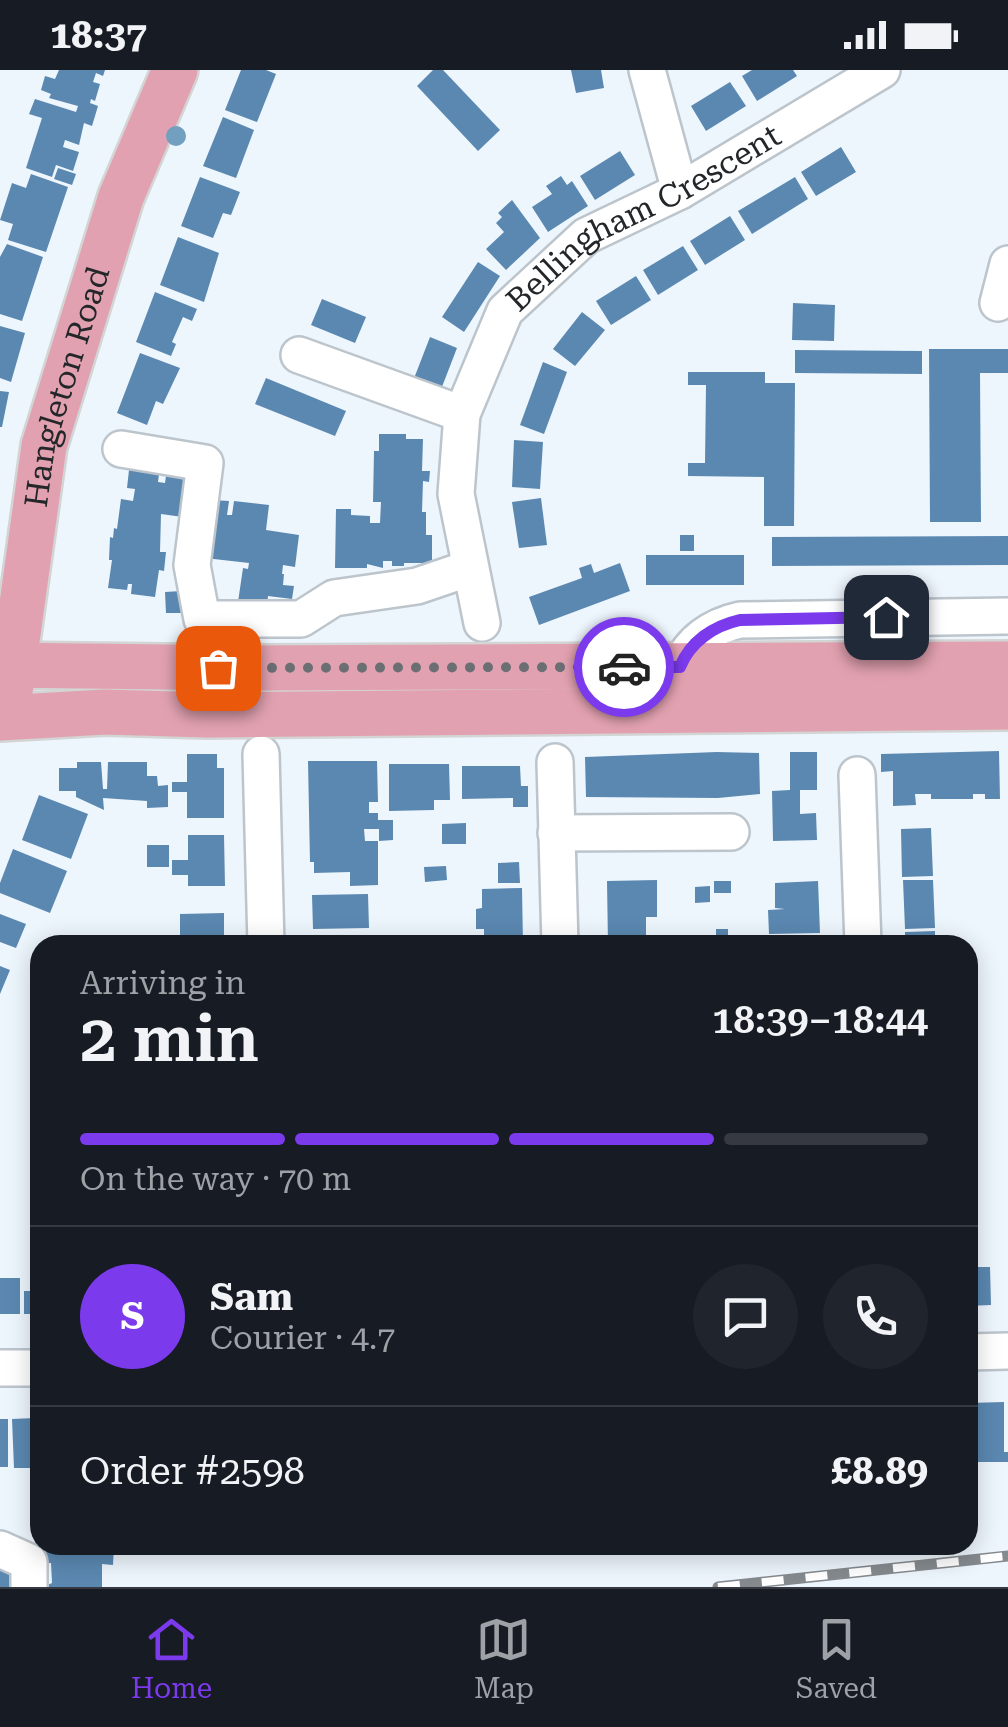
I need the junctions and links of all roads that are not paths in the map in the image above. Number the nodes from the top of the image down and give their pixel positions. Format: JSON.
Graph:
{"nodes":[{"id":1,"x":175,"y":70,"type":"edge"},
{"id":2,"x":646,"y":70,"type":"edge"},
{"id":3,"x":882,"y":70,"type":"edge"},
{"id":4,"x":680,"y":191,"type":"junction"},
{"id":5,"x":1008,"y":264,"type":"edge"},
{"id":6,"x":998,"y":303,"type":"dead end"},
{"id":7,"x":299,"y":355,"type":"dead end"},
{"id":8,"x":462,"y":414,"type":"junction"},
{"id":9,"x":121,"y":449,"type":"dead end"},
{"id":10,"x":34,"y":519,"type":"junction"},
{"id":11,"x":470,"y":568,"type":"junction"},
{"id":12,"x":0,"y":583,"type":"edge"},
{"id":13,"x":1008,"y":616,"type":"edge"},
{"id":14,"x":482,"y":622,"type":"dead end"},
{"id":15,"x":1008,"y":664,"type":"edge"},
{"id":16,"x":7,"y":665,"type":"edge"},
{"id":17,"x":680,"y":667,"type":"junction"},
{"id":18,"x":1008,"y":706,"type":"edge"},
{"id":19,"x":711,"y":710,"type":"junction"},
{"id":20,"x":2,"y":724,"type":"edge"},
{"id":21,"x":261,"y":754,"type":"dead end"},
{"id":22,"x":555,"y":762,"type":"dead end"},
{"id":23,"x":857,"y":774,"type":"dead end"},
{"id":24,"x":731,"y":832,"type":"dead end"},
{"id":25,"x":556,"y":833,"type":"junction"},
{"id":26,"x":266,"y":935,"type":"edge"},
{"id":27,"x":560,"y":935,"type":"edge"},
{"id":28,"x":863,"y":935,"type":"edge"},
{"id":29,"x":1008,"y":1351,"type":"edge"},
{"id":30,"x":978,"y":1352,"type":"edge"},
{"id":31,"x":0,"y":1368,"type":"edge"},
{"id":32,"x":30,"y":1368,"type":"edge"},
{"id":33,"x":0,"y":1549,"type":"edge"},
{"id":34,"x":29,"y":1587,"type":"edge"}],
"edges":[{"from":1,"to":10,"type":"main road","name":"Hangleton Road"},
{"from":2,"to":4,"type":"street"},
{"from":3,"to":4,"type":"street","name":"Bellingham Crescent"},
{"from":4,"to":8,"type":"street","name":"Bellingham Crescent"},
{"from":5,"to":6,"type":"street"},
{"from":7,"to":8,"type":"street"},
{"from":8,"to":11,"type":"street","name":"Bellingham Crescent"},
{"from":9,"to":11,"type":"street"},
{"from":10,"to":12,"type":"main road"},
{"from":10,"to":16,"type":"main road","name":"Hangleton Road"},
{"from":11,"to":14,"type":"street","name":"Bellingham Crescent"},
{"from":13,"to":17,"type":"street"},
{"from":15,"to":17,"type":"main road"},
{"from":16,"to":17,"type":"main road"},
{"from":16,"to":20,"type":"main road","name":"Hangleton Road"},
{"from":17,"to":19,"type":"street"},
{"from":18,"to":19,"type":"main road"},
{"from":19,"to":20,"type":"main road"},
{"from":21,"to":26,"type":"street"},
{"from":22,"to":25,"type":"street"},
{"from":23,"to":28,"type":"street"},
{"from":24,"to":25,"type":"street"},
{"from":25,"to":27,"type":"street"},
{"from":29,"to":30,"type":"street"},
{"from":31,"to":32,"type":"street"},
{"from":33,"to":34,"type":"street"}]}
